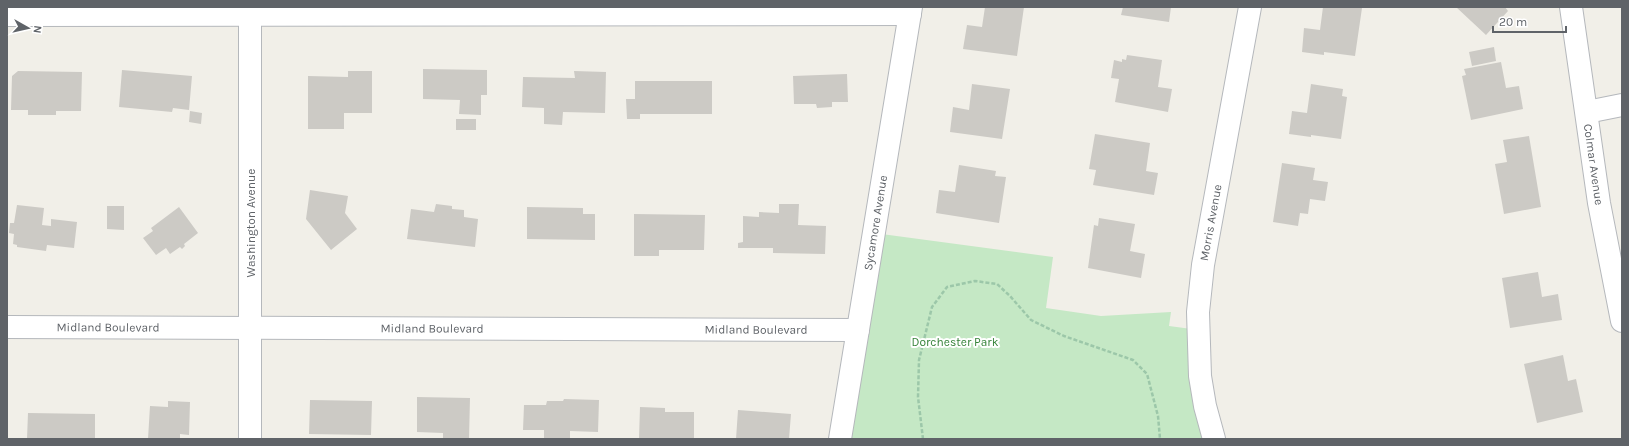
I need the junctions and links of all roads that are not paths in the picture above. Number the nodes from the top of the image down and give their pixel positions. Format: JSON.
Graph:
{"nodes":[{"id":1,"x":1250,"y":7,"type":"edge"},
{"id":2,"x":1571,"y":7,"type":"edge"},
{"id":3,"x":250,"y":11,"type":"edge"},
{"id":4,"x":910,"y":11,"type":"edge"},
{"id":5,"x":7,"y":15,"type":"edge"},
{"id":6,"x":1622,"y":105,"type":"edge"},
{"id":7,"x":1587,"y":112,"type":"junction"},
{"id":8,"x":1622,"y":321,"type":"edge"},
{"id":9,"x":7,"y":327,"type":"edge"},
{"id":10,"x":251,"y":327,"type":"junction"},
{"id":11,"x":858,"y":330,"type":"junction"},
{"id":12,"x":250,"y":439,"type":"edge"},
{"id":13,"x":840,"y":439,"type":"edge"},
{"id":14,"x":1214,"y":439,"type":"edge"}],
"edges":[{"from":1,"to":14,"type":"street","name":"Morris Avenue"},
{"from":2,"to":7,"type":"street","name":"Colmar Avenue"},
{"from":3,"to":4,"type":"street"},
{"from":3,"to":5,"type":"street"},
{"from":3,"to":10,"type":"street","name":"Washington Avenue"},
{"from":4,"to":11,"type":"street","name":"Sycamore Avenue"},
{"from":6,"to":7,"type":"street"},
{"from":7,"to":8,"type":"street","name":"Colmar Avenue"},
{"from":9,"to":10,"type":"street","name":"Midland Boulevard"},
{"from":10,"to":11,"type":"street","name":"Midland Boulevard"},
{"from":10,"to":12,"type":"street","name":"Washington Avenue"},
{"from":11,"to":13,"type":"street","name":"Sycamore Avenue"}]}
